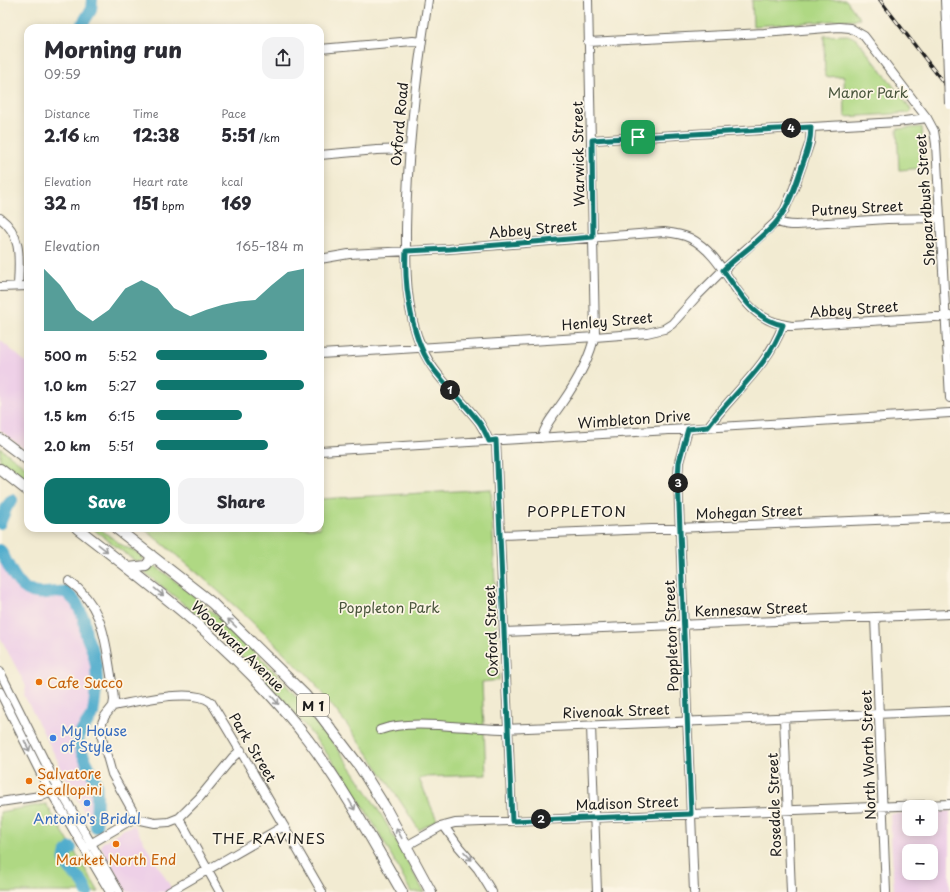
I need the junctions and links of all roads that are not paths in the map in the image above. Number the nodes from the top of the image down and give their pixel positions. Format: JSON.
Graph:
{"nodes":[{"id":1,"x":428,"y":0,"type":"edge"},
{"id":2,"x":588,"y":0,"type":"edge"},
{"id":3,"x":946,"y":0,"type":"edge"},
{"id":4,"x":421,"y":42,"type":"junction"},
{"id":5,"x":588,"y":42,"type":"junction"},
{"id":6,"x":324,"y":49,"type":"edge"},
{"id":7,"x":950,"y":104,"type":"edge"},
{"id":8,"x":927,"y":118,"type":"junction"},
{"id":9,"x":811,"y":127,"type":"junction"},
{"id":10,"x":592,"y":140,"type":"junction"},
{"id":11,"x":409,"y":150,"type":"junction"},
{"id":12,"x":324,"y":155,"type":"edge"},
{"id":13,"x":0,"y":218,"type":"edge"},
{"id":14,"x":940,"y":218,"type":"junction"},
{"id":15,"x":777,"y":221,"type":"junction"},
{"id":16,"x":593,"y":237,"type":"junction"},
{"id":17,"x":406,"y":251,"type":"junction"},
{"id":18,"x":324,"y":257,"type":"edge"},
{"id":19,"x":723,"y":270,"type":"junction"},
{"id":20,"x":18,"y":286,"type":"junction"},
{"id":21,"x":24,"y":286,"type":"edge"},
{"id":22,"x":0,"y":288,"type":"edge"},
{"id":23,"x":948,"y":316,"type":"edge"},
{"id":24,"x":783,"y":325,"type":"junction"},
{"id":25,"x":594,"y":337,"type":"junction"},
{"id":26,"x":422,"y":348,"type":"junction"},
{"id":27,"x":324,"y":354,"type":"edge"},
{"id":28,"x":950,"y":398,"type":"edge"},
{"id":29,"x":950,"y":413,"type":"edge"},
{"id":30,"x":708,"y":427,"type":"junction"},
{"id":31,"x":688,"y":429,"type":"junction"},
{"id":32,"x":542,"y":438,"type":"junction"},
{"id":33,"x":0,"y":439,"type":"edge"},
{"id":34,"x":493,"y":440,"type":"junction"},
{"id":35,"x":324,"y":451,"type":"edge"},
{"id":36,"x":24,"y":457,"type":"edge"},
{"id":37,"x":0,"y":469,"type":"edge"},
{"id":38,"x":24,"y":488,"type":"edge"},
{"id":39,"x":950,"y":517,"type":"edge"},
{"id":40,"x":679,"y":528,"type":"junction"},
{"id":41,"x":82,"y":532,"type":"edge"},
{"id":42,"x":124,"y":532,"type":"edge"},
{"id":43,"x":500,"y":535,"type":"junction"},
{"id":44,"x":151,"y":555,"type":"junction"},
{"id":45,"x":129,"y":568,"type":"junction"},
{"id":46,"x":69,"y":581,"type":"dead end"},
{"id":47,"x":950,"y":614,"type":"edge"},
{"id":48,"x":875,"y":617,"type":"junction"},
{"id":49,"x":683,"y":625,"type":"junction"},
{"id":50,"x":504,"y":632,"type":"junction"},
{"id":51,"x":0,"y":672,"type":"edge"},
{"id":52,"x":0,"y":692,"type":"edge"},
{"id":53,"x":114,"y":706,"type":"junction"},
{"id":54,"x":18,"y":707,"type":"junction"},
{"id":55,"x":10,"y":711,"type":"junction"},
{"id":56,"x":950,"y":711,"type":"edge"},
{"id":57,"x":879,"y":714,"type":"junction"},
{"id":58,"x":784,"y":718,"type":"junction"},
{"id":59,"x":687,"y":722,"type":"junction"},
{"id":60,"x":590,"y":726,"type":"junction"},
{"id":61,"x":508,"y":729,"type":"junction"},
{"id":62,"x":380,"y":730,"type":"dead end"},
{"id":63,"x":241,"y":750,"type":"junction"},
{"id":64,"x":55,"y":790,"type":"junction"},
{"id":65,"x":0,"y":802,"type":"edge"},
{"id":66,"x":950,"y":804,"type":"edge"},
{"id":67,"x":883,"y":806,"type":"junction"},
{"id":68,"x":788,"y":810,"type":"junction"},
{"id":69,"x":691,"y":814,"type":"junction"},
{"id":70,"x":136,"y":817,"type":"junction"},
{"id":71,"x":594,"y":817,"type":"junction"},
{"id":72,"x":179,"y":818,"type":"junction"},
{"id":73,"x":512,"y":821,"type":"junction"},
{"id":74,"x":284,"y":826,"type":"junction"},
{"id":75,"x":444,"y":826,"type":"junction"},
{"id":76,"x":87,"y":846,"type":"junction"},
{"id":77,"x":406,"y":846,"type":"junction"},
{"id":78,"x":208,"y":870,"type":"junction"},
{"id":79,"x":110,"y":892,"type":"edge"},
{"id":80,"x":119,"y":892,"type":"edge"},
{"id":81,"x":169,"y":892,"type":"edge"},
{"id":82,"x":220,"y":892,"type":"edge"},
{"id":83,"x":322,"y":892,"type":"edge"},
{"id":84,"x":402,"y":892,"type":"edge"},
{"id":85,"x":431,"y":892,"type":"edge"},
{"id":86,"x":492,"y":892,"type":"edge"},
{"id":87,"x":597,"y":892,"type":"edge"},
{"id":88,"x":694,"y":892,"type":"edge"},
{"id":89,"x":791,"y":892,"type":"edge"},
{"id":90,"x":886,"y":892,"type":"edge"}],
"edges":[{"from":1,"to":4,"type":"street","name":"Oxford Road"},
{"from":2,"to":5,"type":"street","name":"Warwick Street"},
{"from":3,"to":7,"type":"main road","bridge":true},
{"from":4,"to":6,"type":"street"},
{"from":4,"to":11,"type":"street","name":"Oxford Road"},
{"from":5,"to":8,"type":"street","name":"Shepardbush Street"},
{"from":5,"to":10,"type":"street","name":"Warwick Street"},
{"from":8,"to":9,"type":"street"},
{"from":8,"to":14,"type":"street","name":"Shepardbush Street"},
{"from":9,"to":10,"type":"street"},
{"from":9,"to":15,"type":"street","name":"Henley Street"},
{"from":10,"to":16,"type":"street","name":"Warwick Street"},
{"from":11,"to":12,"type":"street"},
{"from":11,"to":17,"type":"street","name":"Oxford Road"},
{"from":13,"to":20,"type":"street"},
{"from":14,"to":15,"type":"street","name":"Putney Street"},
{"from":14,"to":23,"type":"street","name":"Shepardbush Street"},
{"from":15,"to":19,"type":"street","name":"Henley Street"},
{"from":16,"to":17,"type":"street","name":"Abbey Street"},
{"from":16,"to":19,"type":"street","name":"Abbey Street"},
{"from":16,"to":25,"type":"street","name":"Warwick Street"},
{"from":17,"to":18,"type":"street","name":"Abbey Street"},
{"from":17,"to":26,"type":"street","name":"Oxford Street"},
{"from":19,"to":24,"type":"street","name":"Abbey Street"},
{"from":19,"to":25,"type":"street","name":"Henley Street"},
{"from":20,"to":21,"type":"street"},
{"from":20,"to":22,"type":"street"},
{"from":23,"to":24,"type":"street","name":"Abbey Street"},
{"from":23,"to":28,"type":"street","name":"Shepardbush Street"},
{"from":24,"to":30,"type":"street"},
{"from":25,"to":26,"type":"street","name":"Henley Street"},
{"from":25,"to":32,"type":"street","name":"Warwick Street"},
{"from":26,"to":27,"type":"street","name":"Henley Street"},
{"from":26,"to":34,"type":"street","name":"Oxford Street"},
{"from":29,"to":30,"type":"street","name":"Wimbleton Drive"},
{"from":30,"to":31,"type":"street","name":"Wimbleton Drive"},
{"from":31,"to":32,"type":"street","name":"Wimbleton Drive"},
{"from":31,"to":40,"type":"street","name":"Poppleton Street"},
{"from":32,"to":34,"type":"street","name":"Wimbleton Drive"},
{"from":33,"to":36,"type":"main road"},
{"from":34,"to":35,"type":"street","name":"Wimbleton Drive"},
{"from":34,"to":43,"type":"street","name":"Oxford Street"},
{"from":37,"to":38,"type":"main road"},
{"from":39,"to":40,"type":"street","name":"Mohegan Street"},
{"from":40,"to":43,"type":"street","name":"Mohegan Street"},
{"from":40,"to":49,"type":"street","name":"Poppleton Street"},
{"from":41,"to":45,"type":"main road","name":"Woodward Avenue","number":"M 1","one_way":true},
{"from":42,"to":44,"type":"main road","name":"Woodward Avenue","number":"M 1"},
{"from":43,"to":50,"type":"street","name":"Oxford Street"},
{"from":44,"to":45,"type":"main road"},
{"from":77,"to":44,"type":"main road","name":"Woodward Avenue","number":"M 1","one_way":true},
{"from":45,"to":84,"type":"main road","name":"Woodward Avenue","number":"M 1","one_way":true},
{"from":46,"to":53,"type":"street"},
{"from":47,"to":48,"type":"street","name":"Kennesaw Street"},
{"from":48,"to":49,"type":"street","name":"Kennesaw Street"},
{"from":48,"to":57,"type":"street","name":"North Worth Street"},
{"from":49,"to":50,"type":"street","name":"Kennesaw Street"},
{"from":49,"to":59,"type":"street","name":"Poppleton Street"},
{"from":50,"to":61,"type":"street","name":"Oxford Street"},
{"from":51,"to":54,"type":"street"},
{"from":52,"to":55,"type":"street"},
{"from":53,"to":63,"type":"street","name":"Park Street"},
{"from":53,"to":70,"type":"street"},
{"from":54,"to":55,"type":"street"},
{"from":54,"to":64,"type":"street"},
{"from":55,"to":64,"type":"street","one_way":true},
{"from":56,"to":57,"type":"street","name":"Rivenoak Street"},
{"from":57,"to":58,"type":"street","name":"Rivenoak Street"},
{"from":57,"to":67,"type":"street","name":"North Worth Street"},
{"from":58,"to":59,"type":"street","name":"Rivenoak Street"},
{"from":58,"to":68,"type":"street","name":"Rosedale Street"},
{"from":59,"to":60,"type":"street","name":"Rivenoak Street"},
{"from":59,"to":69,"type":"street","name":"Poppleton Street"},
{"from":60,"to":61,"type":"street","name":"Rivenoak Street"},
{"from":60,"to":71,"type":"street"},
{"from":61,"to":62,"type":"street","name":"Rivenoak Street"},
{"from":61,"to":73,"type":"street","name":"Oxford Street"},
{"from":63,"to":72,"type":"street"},
{"from":63,"to":74,"type":"street","name":"Park Street"},
{"from":64,"to":65,"type":"street"},
{"from":64,"to":76,"type":"street"},
{"from":66,"to":67,"type":"street","name":"Madison Street"},
{"from":67,"to":68,"type":"street","name":"Madison Street"},
{"from":67,"to":90,"type":"street","name":"North Worth Street"},
{"from":68,"to":69,"type":"street","name":"Madison Street"},
{"from":68,"to":89,"type":"street","name":"Rosedale Street"},
{"from":69,"to":71,"type":"street","name":"Madison Street"},
{"from":69,"to":88,"type":"street","name":"Poppleton Street"},
{"from":70,"to":72,"type":"street"},
{"from":70,"to":76,"type":"street"},
{"from":71,"to":73,"type":"street","name":"Madison Street"},
{"from":71,"to":87,"type":"street"},
{"from":72,"to":78,"type":"street"},
{"from":73,"to":75,"type":"street","name":"Madison Street"},
{"from":74,"to":78,"type":"street"},
{"from":74,"to":83,"type":"street","name":"Park Street"},
{"from":75,"to":77,"type":"street","name":"Madison Street"},
{"from":75,"to":86,"type":"street","one_way":true},
{"from":76,"to":79,"type":"street"},
{"from":76,"to":80,"type":"street"},
{"from":77,"to":85,"type":"main road","name":"Woodward Avenue","number":"M 1"},
{"from":78,"to":81,"type":"street"},
{"from":78,"to":82,"type":"street"}]}
